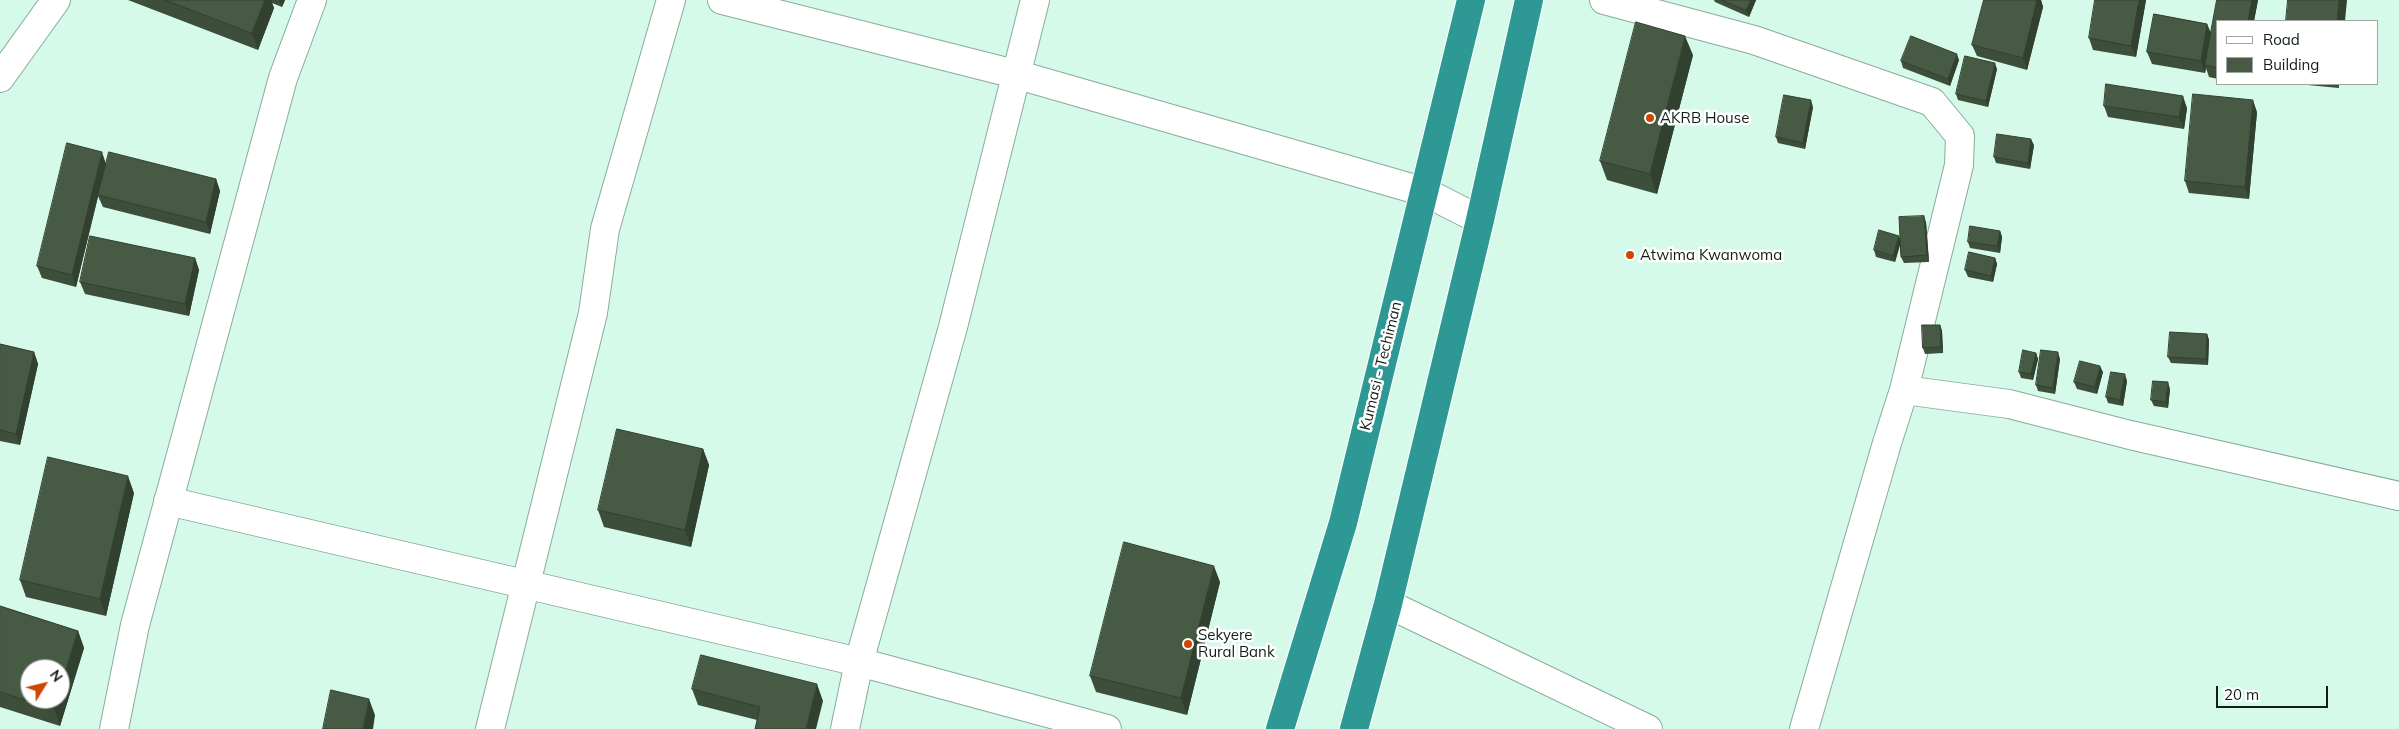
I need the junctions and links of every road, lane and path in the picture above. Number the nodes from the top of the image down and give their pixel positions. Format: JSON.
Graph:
{"nodes":[{"id":1,"x":56,"y":0,"type":"edge"},
{"id":2,"x":312,"y":0,"type":"edge"},
{"id":3,"x":671,"y":0,"type":"edge"},
{"id":4,"x":722,"y":0,"type":"edge"},
{"id":5,"x":1035,"y":0,"type":"edge"},
{"id":6,"x":1471,"y":0,"type":"edge"},
{"id":7,"x":1529,"y":0,"type":"edge"},
{"id":8,"x":1604,"y":0,"type":"edge"},
{"id":9,"x":1015,"y":74,"type":"junction"},
{"id":10,"x":0,"y":78,"type":"edge"},
{"id":11,"x":1425,"y":192,"type":"junction"},
{"id":12,"x":1480,"y":220,"type":"junction"},
{"id":13,"x":1904,"y":390,"type":"junction"},
{"id":14,"x":2399,"y":496,"type":"edge"},
{"id":15,"x":168,"y":501,"type":"junction"},
{"id":16,"x":524,"y":585,"type":"junction"},
{"id":17,"x":1388,"y":604,"type":"junction"},
{"id":18,"x":859,"y":662,"type":"junction"},
{"id":19,"x":114,"y":729,"type":"edge"},
{"id":20,"x":490,"y":729,"type":"edge"},
{"id":21,"x":846,"y":729,"type":"edge"},
{"id":22,"x":1107,"y":729,"type":"edge"},
{"id":23,"x":1280,"y":729,"type":"edge"},
{"id":24,"x":1354,"y":729,"type":"edge"},
{"id":25,"x":1648,"y":729,"type":"edge"},
{"id":26,"x":1804,"y":729,"type":"edge"}],
"edges":[{"from":1,"to":10,"type":"street"},
{"from":2,"to":15,"type":"street"},
{"from":3,"to":16,"type":"street"},
{"from":4,"to":9,"type":"street"},
{"from":5,"to":9,"type":"street"},
{"from":6,"to":11,"type":"highway","name":"Kumasi - Techiman"},
{"from":7,"to":12,"type":"highway"},
{"from":8,"to":13,"type":"street"},
{"from":9,"to":11,"type":"street"},
{"from":9,"to":18,"type":"street"},
{"from":11,"to":12,"type":"street"},
{"from":11,"to":23,"type":"highway","name":"Kumasi - Techiman"},
{"from":12,"to":17,"type":"highway"},
{"from":13,"to":14,"type":"street"},
{"from":13,"to":26,"type":"street"},
{"from":15,"to":16,"type":"street"},
{"from":15,"to":19,"type":"street"},
{"from":16,"to":18,"type":"street"},
{"from":16,"to":20,"type":"street"},
{"from":17,"to":24,"type":"highway"},
{"from":17,"to":25,"type":"street"},
{"from":18,"to":21,"type":"street"},
{"from":18,"to":22,"type":"street"}]}
